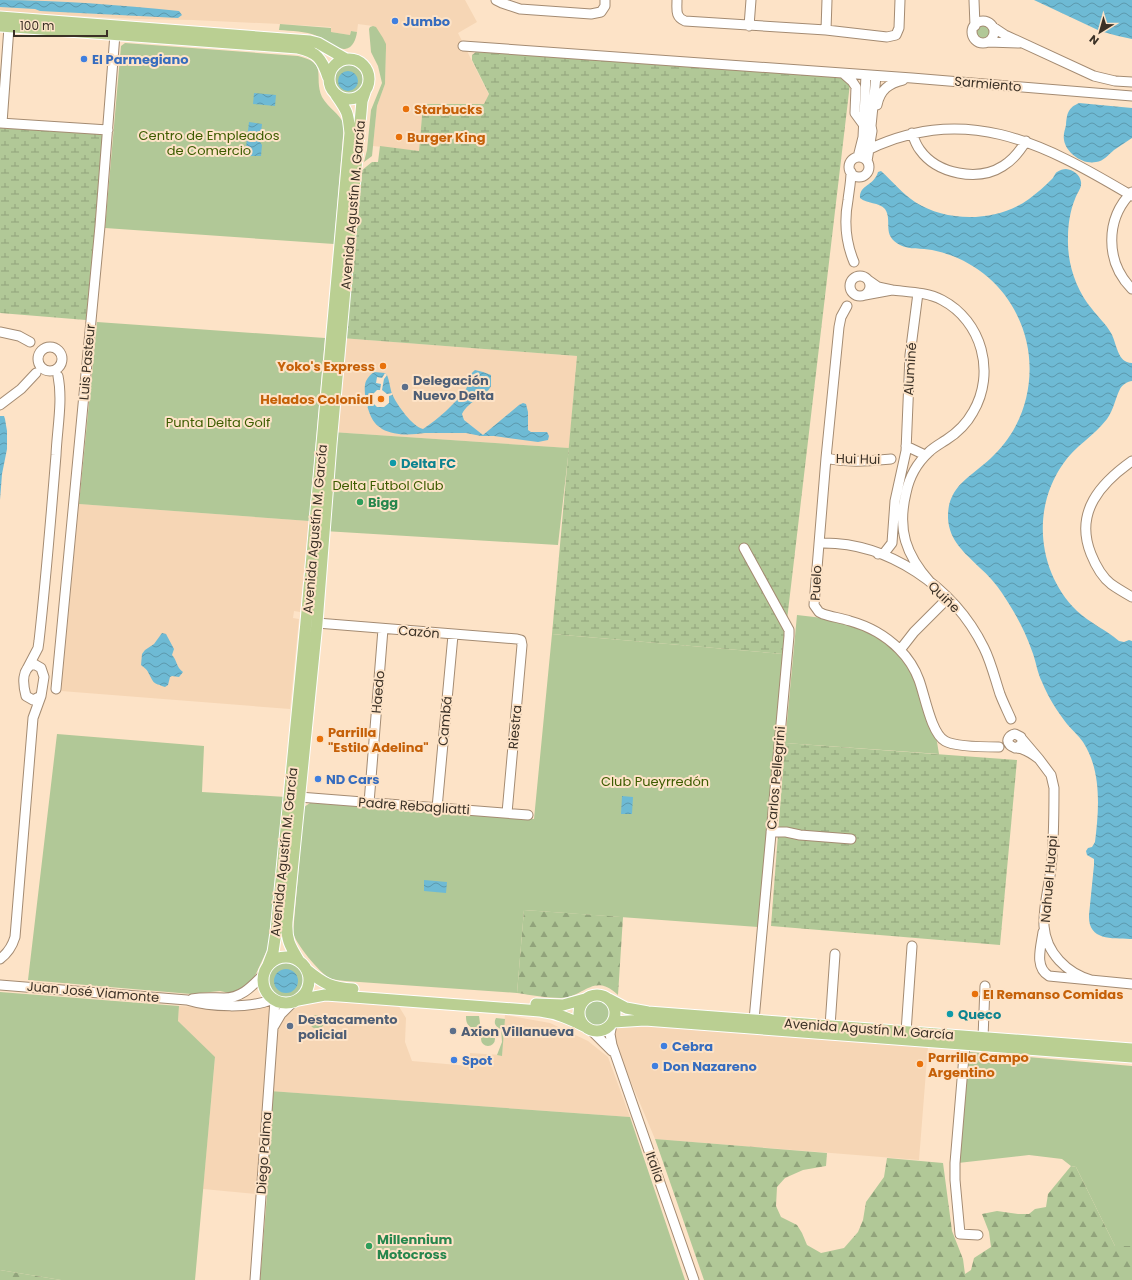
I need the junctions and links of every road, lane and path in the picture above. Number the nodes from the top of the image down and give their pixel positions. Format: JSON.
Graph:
{"nodes":[{"id":1,"x":496,"y":0,"type":"edge"},
{"id":2,"x":605,"y":0,"type":"edge"},
{"id":3,"x":677,"y":0,"type":"edge"},
{"id":4,"x":751,"y":0,"type":"edge"},
{"id":5,"x":828,"y":0,"type":"edge"},
{"id":6,"x":900,"y":0,"type":"edge"},
{"id":7,"x":975,"y":0,"type":"edge"},
{"id":8,"x":0,"y":17,"type":"edge"},
{"id":9,"x":984,"y":22,"type":"junction"},
{"id":10,"x":4,"y":26,"type":"edge"},
{"id":11,"x":749,"y":26,"type":"junction"},
{"id":12,"x":975,"y":26,"type":"junction"},
{"id":13,"x":993,"y":27,"type":"junction"},
{"id":14,"x":826,"y":30,"type":"junction"},
{"id":15,"x":115,"y":34,"type":"junction"},
{"id":16,"x":988,"y":42,"type":"junction"},
{"id":17,"x":1023,"y":43,"type":"junction"},
{"id":18,"x":463,"y":46,"type":"dead end"},
{"id":19,"x":346,"y":58,"type":"junction"},
{"id":20,"x":844,"y":74,"type":"junction"},
{"id":21,"x":866,"y":75,"type":"junction"},
{"id":22,"x":876,"y":76,"type":"junction"},
{"id":23,"x":328,"y":77,"type":"junction"},
{"id":24,"x":912,"y":78,"type":"junction"},
{"id":25,"x":1132,"y":82,"type":"edge"},
{"id":26,"x":365,"y":92,"type":"junction"},
{"id":27,"x":336,"y":95,"type":"junction"},
{"id":28,"x":1132,"y":96,"type":"edge"},
{"id":29,"x":1,"y":123,"type":"edge"},
{"id":30,"x":869,"y":127,"type":"junction"},
{"id":31,"x":108,"y":130,"type":"junction"},
{"id":32,"x":912,"y":133,"type":"junction"},
{"id":33,"x":1026,"y":141,"type":"junction"},
{"id":34,"x":885,"y":142,"type":"junction"},
{"id":35,"x":869,"y":148,"type":"junction"},
{"id":36,"x":859,"y":155,"type":"junction"},
{"id":37,"x":868,"y":162,"type":"junction"},
{"id":38,"x":851,"y":172,"type":"junction"},
{"id":39,"x":860,"y":177,"type":"junction"},
{"id":40,"x":851,"y":187,"type":"junction"},
{"id":41,"x":1131,"y":194,"type":"edge"},
{"id":42,"x":854,"y":262,"type":"junction"},
{"id":43,"x":866,"y":279,"type":"junction"},
{"id":44,"x":851,"y":285,"type":"junction"},
{"id":45,"x":1132,"y":289,"type":"edge"},
{"id":46,"x":892,"y":290,"type":"junction"},
{"id":47,"x":918,"y":293,"type":"junction"},
{"id":48,"x":862,"y":296,"type":"junction"},
{"id":49,"x":847,"y":306,"type":"junction"},
{"id":50,"x":0,"y":332,"type":"edge"},
{"id":51,"x":30,"y":342,"type":"junction"},
{"id":52,"x":44,"y":348,"type":"junction"},
{"id":53,"x":46,"y":367,"type":"junction"},
{"id":54,"x":0,"y":404,"type":"edge"},
{"id":55,"x":906,"y":448,"type":"junction"},
{"id":56,"x":925,"y":455,"type":"junction"},
{"id":57,"x":826,"y":458,"type":"junction"},
{"id":58,"x":891,"y":459,"type":"junction"},
{"id":59,"x":1132,"y":461,"type":"edge"},
{"id":60,"x":901,"y":473,"type":"junction"},
{"id":61,"x":819,"y":543,"type":"junction"},
{"id":62,"x":892,"y":543,"type":"junction"},
{"id":63,"x":744,"y":548,"type":"dead end"},
{"id":64,"x":878,"y":554,"type":"junction"},
{"id":65,"x":910,"y":554,"type":"junction"},
{"id":66,"x":900,"y":562,"type":"junction"},
{"id":67,"x":930,"y":582,"type":"junction"},
{"id":68,"x":1127,"y":592,"type":"edge"},
{"id":69,"x":1132,"y":597,"type":"edge"},
{"id":70,"x":948,"y":598,"type":"junction"},
{"id":71,"x":317,"y":623,"type":"junction"},
{"id":72,"x":383,"y":629,"type":"junction"},
{"id":73,"x":453,"y":635,"type":"junction"},
{"id":74,"x":521,"y":640,"type":"joint"},
{"id":75,"x":38,"y":648,"type":"junction"},
{"id":76,"x":900,"y":650,"type":"junction"},
{"id":77,"x":41,"y":668,"type":"junction"},
{"id":78,"x":26,"y":669,"type":"junction"},
{"id":79,"x":56,"y":688,"type":"dead end"},
{"id":80,"x":26,"y":696,"type":"junction"},
{"id":81,"x":41,"y":696,"type":"junction"},
{"id":82,"x":33,"y":718,"type":"junction"},
{"id":83,"x":1014,"y":740,"type":"junction"},
{"id":84,"x":299,"y":797,"type":"junction"},
{"id":85,"x":369,"y":803,"type":"junction"},
{"id":86,"x":437,"y":808,"type":"junction"},
{"id":87,"x":507,"y":814,"type":"junction"},
{"id":88,"x":528,"y":815,"type":"dead end"},
{"id":89,"x":771,"y":832,"type":"junction"},
{"id":90,"x":851,"y":839,"type":"dead end"},
{"id":91,"x":1044,"y":925,"type":"junction"},
{"id":92,"x":912,"y":946,"type":"dead end"},
{"id":93,"x":835,"y":954,"type":"dead end"},
{"id":94,"x":0,"y":959,"type":"edge"},
{"id":95,"x":299,"y":961,"type":"junction"},
{"id":96,"x":266,"y":969,"type":"junction"},
{"id":97,"x":307,"y":970,"type":"junction"},
{"id":98,"x":1091,"y":980,"type":"junction"},
{"id":99,"x":1132,"y":984,"type":"edge"},
{"id":100,"x":0,"y":985,"type":"edge"},
{"id":101,"x":985,"y":986,"type":"dead end"},
{"id":102,"x":274,"y":999,"type":"junction"},
{"id":103,"x":585,"y":999,"type":"junction"},
{"id":104,"x":609,"y":999,"type":"junction"},
{"id":105,"x":187,"y":1000,"type":"junction"},
{"id":106,"x":296,"y":1000,"type":"junction"},
{"id":107,"x":754,"y":1020,"type":"junction"},
{"id":108,"x":612,"y":1023,"type":"junction"},
{"id":109,"x":830,"y":1026,"type":"junction"},
{"id":110,"x":274,"y":1027,"type":"junction"},
{"id":111,"x":588,"y":1028,"type":"junction"},
{"id":112,"x":906,"y":1032,"type":"junction"},
{"id":113,"x":983,"y":1038,"type":"junction"},
{"id":114,"x":965,"y":1044,"type":"junction"},
{"id":115,"x":1132,"y":1049,"type":"edge"},
{"id":116,"x":616,"y":1055,"type":"junction"},
{"id":117,"x":1132,"y":1057,"type":"edge"},
{"id":118,"x":978,"y":1234,"type":"dead end"},
{"id":119,"x":255,"y":1280,"type":"edge"},
{"id":120,"x":694,"y":1280,"type":"edge"}],
"edges":[{"from":1,"to":2,"type":"street"},
{"from":3,"to":11,"type":"street"},
{"from":4,"to":11,"type":"street"},
{"from":5,"to":14,"type":"street"},
{"from":6,"to":14,"type":"street"},
{"from":7,"to":9,"type":"street"},
{"from":7,"to":12,"type":"street"},
{"from":8,"to":19,"type":"main road"},
{"from":9,"to":12,"type":"street"},
{"from":9,"to":13,"type":"street"},
{"from":10,"to":15,"type":"main road"},
{"from":10,"to":29,"type":"street"},
{"from":11,"to":14,"type":"street"},
{"from":12,"to":16,"type":"street"},
{"from":13,"to":16,"type":"street"},
{"from":13,"to":17,"type":"street"},
{"from":15,"to":23,"type":"main road"},
{"from":15,"to":31,"type":"street","name":"Luis Pasteur"},
{"from":16,"to":17,"type":"street"},
{"from":17,"to":25,"type":"street"},
{"from":18,"to":20,"type":"street","name":"Sarmiento"},
{"from":19,"to":23,"type":"main road"},
{"from":19,"to":26,"type":"main road"},
{"from":20,"to":21,"type":"street","name":"Sarmiento"},
{"from":20,"to":30,"type":"street"},
{"from":21,"to":22,"type":"street","name":"Sarmiento"},
{"from":21,"to":30,"type":"street"},
{"from":22,"to":24,"type":"street","name":"Sarmiento"},
{"from":22,"to":30,"type":"street"},
{"from":23,"to":27,"type":"main road"},
{"from":24,"to":28,"type":"street","name":"Sarmiento"},
{"from":24,"to":30,"type":"street"},
{"from":26,"to":27,"type":"main road"},
{"from":26,"to":71,"type":"main road","name":"Avenida Agustín M. García"},
{"from":27,"to":96,"type":"main road","name":"Avenida Agustín M. García"},
{"from":29,"to":31,"type":"street"},
{"from":30,"to":34,"type":"street"},
{"from":30,"to":35,"type":"street"},
{"from":30,"to":36,"type":"street"},
{"from":31,"to":79,"type":"street","name":"Luis Pasteur"},
{"from":32,"to":33,"type":"street"},
{"from":32,"to":33,"type":"street"},
{"from":32,"to":34,"type":"street"},
{"from":33,"to":41,"type":"street"},
{"from":34,"to":35,"type":"street"},
{"from":34,"to":37,"type":"street"},
{"from":35,"to":36,"type":"street"},
{"from":35,"to":37,"type":"street"},
{"from":36,"to":37,"type":"street"},
{"from":36,"to":38,"type":"street"},
{"from":37,"to":39,"type":"street"},
{"from":38,"to":39,"type":"street"},
{"from":38,"to":40,"type":"street"},
{"from":39,"to":40,"type":"street"},
{"from":40,"to":42,"type":"street"},
{"from":41,"to":45,"type":"street"},
{"from":42,"to":43,"type":"street"},
{"from":42,"to":44,"type":"street","name":"Puelo"},
{"from":43,"to":44,"type":"street"},
{"from":43,"to":46,"type":"street"},
{"from":43,"to":48,"type":"street"},
{"from":44,"to":48,"type":"street"},
{"from":44,"to":49,"type":"street","name":"Puelo"},
{"from":46,"to":47,"type":"street"},
{"from":46,"to":48,"type":"street"},
{"from":47,"to":55,"type":"street","name":"Aluminé"},
{"from":47,"to":56,"type":"street"},
{"from":48,"to":49,"type":"street"},
{"from":49,"to":57,"type":"street","name":"Puelo"},
{"from":50,"to":51,"type":"street"},
{"from":51,"to":52,"type":"street"},
{"from":51,"to":53,"type":"street"},
{"from":52,"to":53,"type":"street"},
{"from":52,"to":53,"type":"street"},
{"from":53,"to":54,"type":"street"},
{"from":53,"to":75,"type":"street"},
{"from":55,"to":56,"type":"street"},
{"from":55,"to":58,"type":"street"},
{"from":55,"to":60,"type":"street","name":"Aluminé"},
{"from":56,"to":65,"type":"street"},
{"from":57,"to":58,"type":"street","name":"Hui Hui"},
{"from":57,"to":61,"type":"street","name":"Puelo"},
{"from":58,"to":60,"type":"street"},
{"from":59,"to":68,"type":"street"},
{"from":60,"to":62,"type":"street","name":"Aluminé"},
{"from":61,"to":64,"type":"street","name":"Quiñe"},
{"from":61,"to":76,"type":"street","name":"Puelo"},
{"from":62,"to":64,"type":"street"},
{"from":62,"to":66,"type":"street","name":"Aluminé"},
{"from":63,"to":89,"type":"street","name":"Carlos Pellegrini"},
{"from":64,"to":66,"type":"street","name":"Quiñe"},
{"from":65,"to":66,"type":"street"},
{"from":65,"to":67,"type":"street"},
{"from":66,"to":67,"type":"street","name":"Quiñe"},
{"from":67,"to":70,"type":"street","name":"Quiñe"},
{"from":68,"to":69,"type":"street"},
{"from":70,"to":76,"type":"street"},
{"from":70,"to":83,"type":"street","name":"Quiñe"},
{"from":71,"to":72,"type":"street","name":"Cazón"},
{"from":71,"to":84,"type":"main road","name":"Avenida Agustín M. García"},
{"from":72,"to":73,"type":"street","name":"Cazón"},
{"from":72,"to":85,"type":"street","name":"Haedo"},
{"from":73,"to":74,"type":"street","name":"Cazón"},
{"from":73,"to":86,"type":"street","name":"Cambá"},
{"from":74,"to":87,"type":"street","name":"Riestra"},
{"from":75,"to":77,"type":"street"},
{"from":75,"to":78,"type":"street"},
{"from":76,"to":83,"type":"street","name":"Puelo"},
{"from":77,"to":78,"type":"street"},
{"from":77,"to":81,"type":"street"},
{"from":78,"to":80,"type":"street"},
{"from":80,"to":81,"type":"street"},
{"from":80,"to":82,"type":"street"},
{"from":81,"to":82,"type":"street"},
{"from":82,"to":94,"type":"street"},
{"from":83,"to":91,"type":"street","name":"Nahuel Huapi"},
{"from":84,"to":85,"type":"street","name":"Padre Rebagliatti"},
{"from":84,"to":95,"type":"main road","name":"Avenida Agustín M. García"},
{"from":85,"to":86,"type":"street","name":"Padre Rebagliatti"},
{"from":86,"to":87,"type":"street","name":"Padre Rebagliatti"},
{"from":87,"to":88,"type":"street","name":"Padre Rebagliatti"},
{"from":89,"to":90,"type":"street"},
{"from":89,"to":107,"type":"street","name":"Carlos Pellegrini"},
{"from":91,"to":98,"type":"street","name":"Nahuel Huapi"},
{"from":91,"to":98,"type":"street"},
{"from":92,"to":112,"type":"street"},
{"from":93,"to":109,"type":"street"},
{"from":95,"to":96,"type":"main road"},
{"from":95,"to":97,"type":"main road"},
{"from":96,"to":102,"type":"main road"},
{"from":96,"to":105,"type":"street","name":"Juan José Viamonte"},
{"from":97,"to":103,"type":"main road"},
{"from":97,"to":106,"type":"main road"},
{"from":98,"to":99,"type":"street"},
{"from":100,"to":105,"type":"street","name":"Juan José Viamonte"},
{"from":101,"to":113,"type":"street"},
{"from":102,"to":105,"type":"street","name":"Juan José Viamonte"},
{"from":102,"to":106,"type":"main road"},
{"from":102,"to":110,"type":"street","name":"Diego Palma"},
{"from":103,"to":104,"type":"main road"},
{"from":103,"to":111,"type":"main road"},
{"from":104,"to":107,"type":"main road","name":"Avenida Agustín M. García"},
{"from":104,"to":108,"type":"main road"},
{"from":106,"to":110,"type":"street","name":"Diego Palma"},
{"from":106,"to":111,"type":"main road"},
{"from":107,"to":109,"type":"main road","name":"Avenida Agustín M. García"},
{"from":108,"to":111,"type":"main road"},
{"from":108,"to":114,"type":"main road","name":"Avenida Agustín M. García"},
{"from":108,"to":116,"type":"street","name":"Italia"},
{"from":109,"to":112,"type":"main road","name":"Avenida Agustín M. García"},
{"from":110,"to":119,"type":"street","name":"Diego Palma"},
{"from":111,"to":116,"type":"street","name":"Italia"},
{"from":112,"to":113,"type":"main road","name":"Avenida Agustín M. García"},
{"from":113,"to":115,"type":"main road","name":"Avenida Agustín M. García"},
{"from":114,"to":117,"type":"main road","name":"Avenida Agustín M. García"},
{"from":114,"to":118,"type":"street"},
{"from":116,"to":120,"type":"street","name":"Italia"}]}
